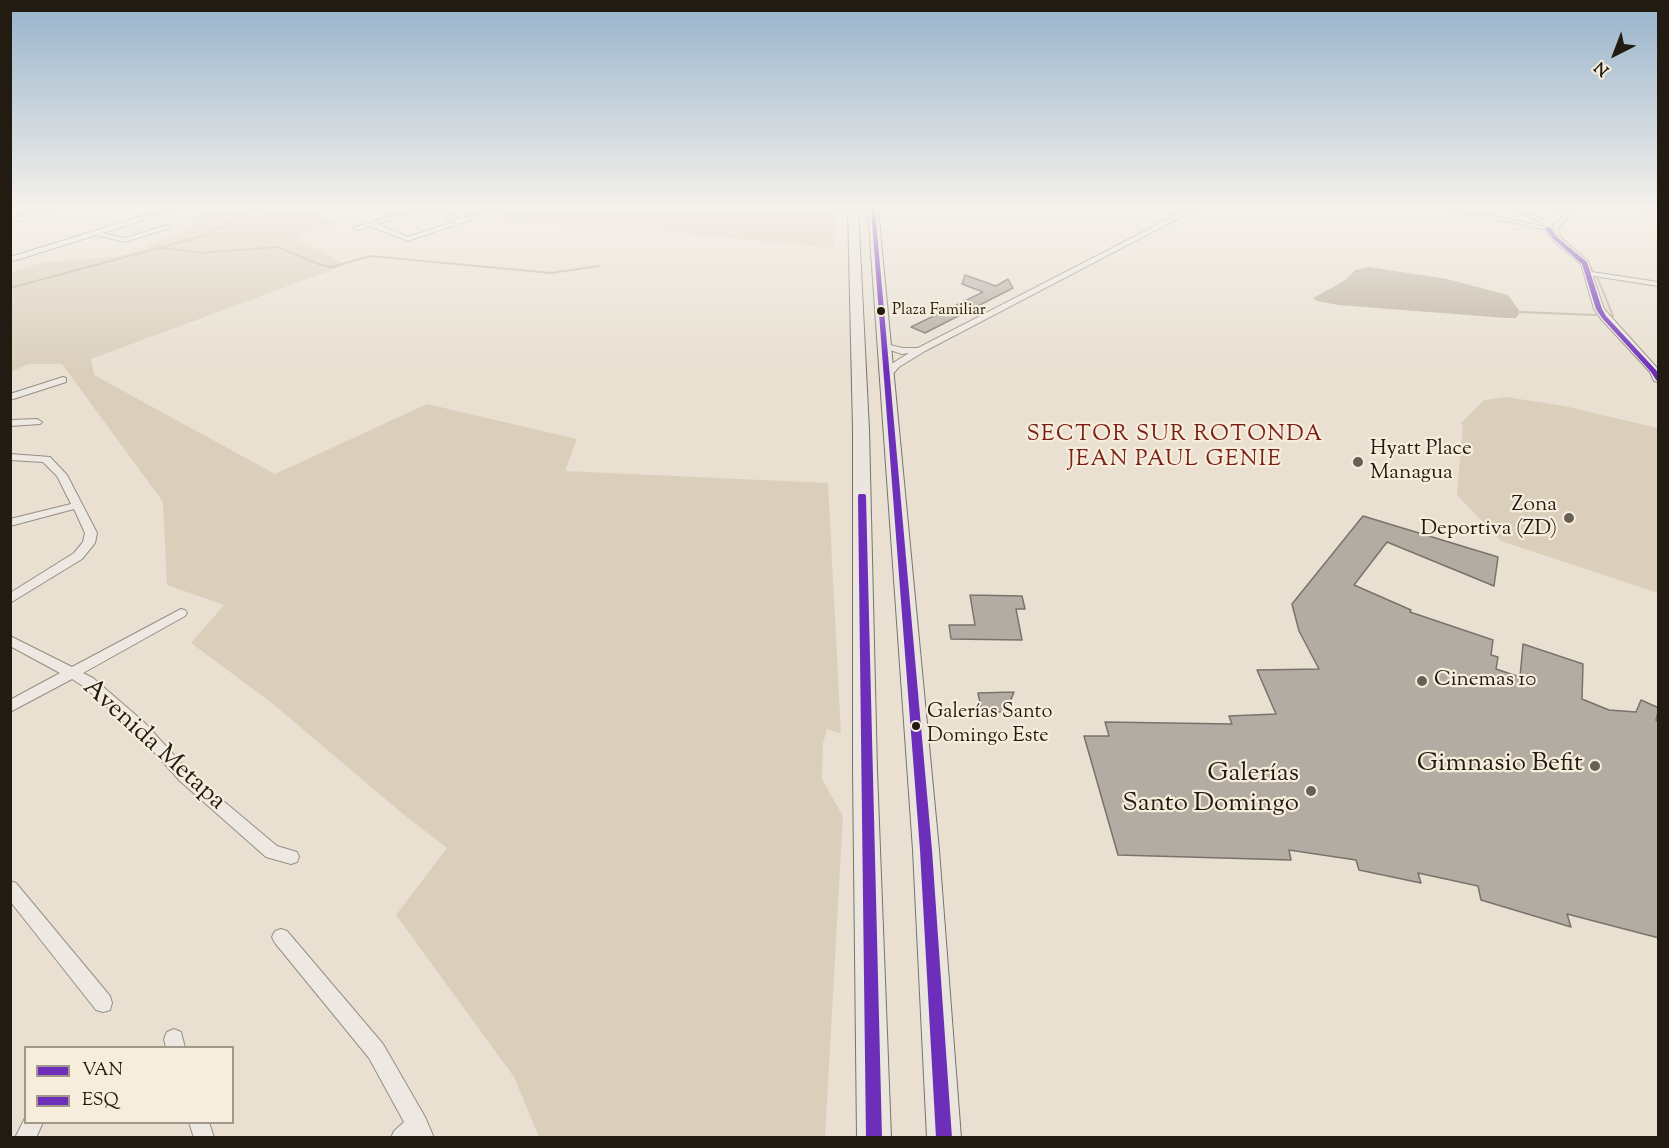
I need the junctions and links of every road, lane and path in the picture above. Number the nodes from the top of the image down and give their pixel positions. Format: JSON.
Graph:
{"nodes":[{"id":1,"x":855,"y":263,"type":"edge"},
{"id":2,"x":877,"y":263,"type":"edge"},
{"id":3,"x":1089,"y":263,"type":"edge"},
{"id":4,"x":1584,"y":263,"type":"edge"},
{"id":5,"x":1588,"y":273,"type":"junction"},
{"id":6,"x":1659,"y":284,"type":"edge"},
{"id":7,"x":884,"y":345,"type":"junction"},
{"id":8,"x":922,"y":349,"type":"junction"},
{"id":9,"x":886,"y":376,"type":"junction"},
{"id":10,"x":1659,"y":379,"type":"edge"},
{"id":11,"x":63,"y":380,"type":"dead end"},
{"id":12,"x":10,"y":397,"type":"edge"},
{"id":13,"x":37,"y":422,"type":"dead end"},
{"id":14,"x":10,"y":423,"type":"edge"},
{"id":15,"x":10,"y":457,"type":"edge"},
{"id":16,"x":78,"y":505,"type":"junction"},
{"id":17,"x":10,"y":523,"type":"edge"},
{"id":18,"x":10,"y":599,"type":"edge"},
{"id":19,"x":181,"y":613,"type":"dead end"},
{"id":20,"x":10,"y":640,"type":"edge"},
{"id":21,"x":72,"y":674,"type":"junction"},
{"id":22,"x":10,"y":707,"type":"edge"},
{"id":23,"x":291,"y":857,"type":"dead end"},
{"id":24,"x":10,"y":888,"type":"edge"},
{"id":25,"x":281,"y":937,"type":"dead end"},
{"id":26,"x":102,"y":1003,"type":"dead end"},
{"id":27,"x":421,"y":1131,"type":"edge"},
{"id":28,"x":401,"y":1137,"type":"edge"},
{"id":29,"x":874,"y":1137,"type":"edge"},
{"id":30,"x":944,"y":1137,"type":"edge"}],
"edges":[{"from":1,"to":29,"type":"highway"},
{"from":2,"to":7,"type":"highway"},
{"from":3,"to":8,"type":"street"},
{"from":4,"to":5,"type":"street"},
{"from":5,"to":6,"type":"street"},
{"from":5,"to":10,"type":"street"},
{"from":7,"to":8,"type":"street"},
{"from":7,"to":9,"type":"highway"},
{"from":8,"to":9,"type":"street"},
{"from":9,"to":30,"type":"highway"},
{"from":11,"to":12,"type":"street"},
{"from":13,"to":14,"type":"street"},
{"from":15,"to":16,"type":"street"},
{"from":16,"to":17,"type":"street"},
{"from":16,"to":18,"type":"street"},
{"from":19,"to":21,"type":"street"},
{"from":20,"to":21,"type":"street","name":"Avenida Metapa"},
{"from":21,"to":22,"type":"street"},
{"from":21,"to":23,"type":"street","name":"Avenida Metapa"},
{"from":24,"to":26,"type":"street"},
{"from":25,"to":27,"type":"street"},
{"from":27,"to":28,"type":"street"}]}
